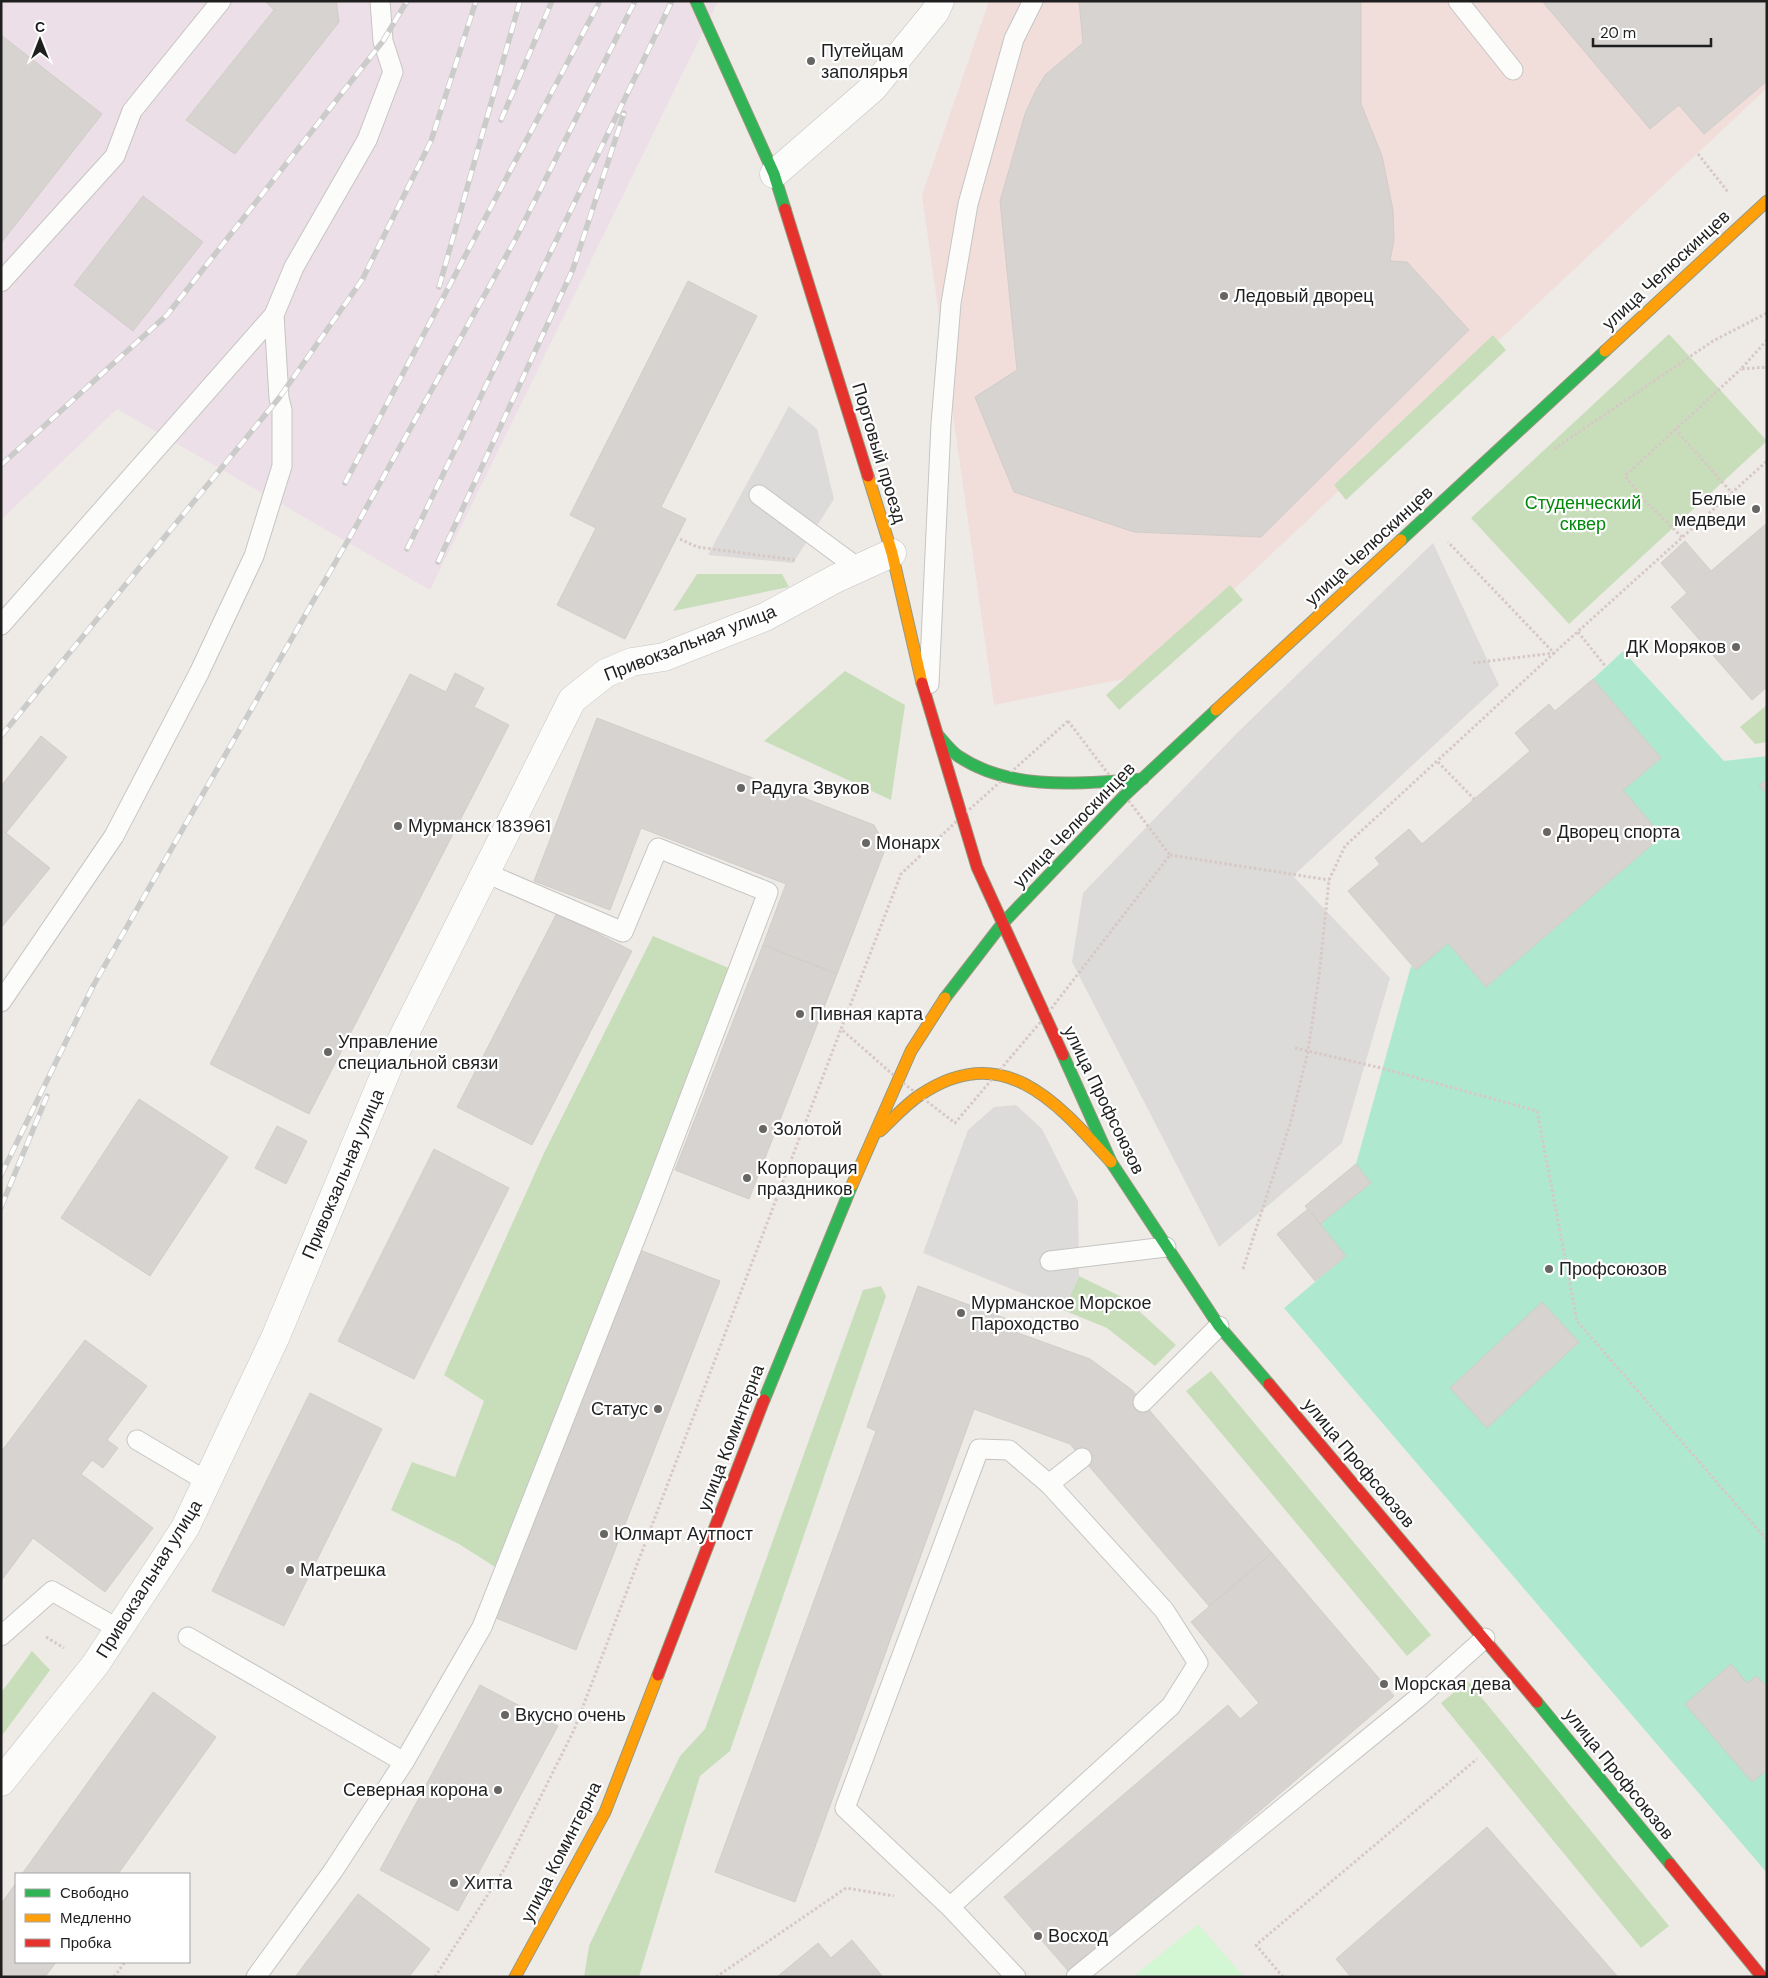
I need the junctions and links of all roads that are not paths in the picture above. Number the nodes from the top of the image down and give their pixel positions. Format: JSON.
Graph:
{"nodes":[{"id":1,"x":221,"y":1,"type":"edge"},
{"id":2,"x":380,"y":1,"type":"edge"},
{"id":3,"x":696,"y":1,"type":"edge"},
{"id":4,"x":940,"y":1,"type":"edge"},
{"id":5,"x":1033,"y":1,"type":"edge"},
{"id":6,"x":1458,"y":1,"type":"edge"},
{"id":7,"x":1513,"y":70,"type":"dead end"},
{"id":8,"x":774,"y":174,"type":"junction"},
{"id":9,"x":1767,"y":201,"type":"edge"},
{"id":10,"x":1,"y":282,"type":"edge"},
{"id":11,"x":274,"y":315,"type":"junction"},
{"id":12,"x":759,"y":495,"type":"dead end"},
{"id":13,"x":892,"y":553,"type":"junction"},
{"id":14,"x":847,"y":573,"type":"junction"},
{"id":15,"x":1,"y":625,"type":"edge"},
{"id":16,"x":927,"y":703,"type":"junction"},
{"id":17,"x":937,"y":734,"type":"junction"},
{"id":18,"x":1143,"y":778,"type":"junction"},
{"id":19,"x":486,"y":873,"type":"junction"},
{"id":20,"x":1002,"y":924,"type":"junction"},
{"id":21,"x":1,"y":1002,"type":"edge"},
{"id":22,"x":873,"y":1138,"type":"junction"},
{"id":23,"x":1111,"y":1162,"type":"junction"},
{"id":24,"x":1166,"y":1248,"type":"junction"},
{"id":25,"x":1050,"y":1261,"type":"dead end"},
{"id":26,"x":1219,"y":1326,"type":"junction"},
{"id":27,"x":1143,"y":1402,"type":"dead end"},
{"id":28,"x":138,"y":1440,"type":"dead end"},
{"id":29,"x":1082,"y":1458,"type":"dead end"},
{"id":30,"x":208,"y":1482,"type":"junction"},
{"id":31,"x":1049,"y":1484,"type":"junction"},
{"id":32,"x":120,"y":1630,"type":"junction"},
{"id":33,"x":1,"y":1636,"type":"edge"},
{"id":34,"x":188,"y":1637,"type":"dead end"},
{"id":35,"x":1485,"y":1638,"type":"junction"},
{"id":36,"x":404,"y":1762,"type":"junction"},
{"id":37,"x":1,"y":1782,"type":"edge"},
{"id":38,"x":950,"y":1907,"type":"junction"},
{"id":39,"x":256,"y":1977,"type":"edge"},
{"id":40,"x":516,"y":1977,"type":"edge"},
{"id":41,"x":1016,"y":1977,"type":"edge"},
{"id":42,"x":1076,"y":1977,"type":"edge"},
{"id":43,"x":1762,"y":1977,"type":"edge"}],
"edges":[{"from":1,"to":10,"type":"lane"},
{"from":2,"to":11,"type":"lane"},
{"from":3,"to":8,"type":"main road","name":"Портовый проезд"},
{"from":4,"to":8,"type":"street"},
{"from":5,"to":16,"type":"lane"},
{"from":6,"to":7,"type":"lane"},
{"from":8,"to":13,"type":"main road","name":"Портовый проезд"},
{"from":9,"to":18,"type":"main road","name":"улица Челюскинцев"},
{"from":11,"to":15,"type":"lane"},
{"from":11,"to":21,"type":"lane"},
{"from":12,"to":14,"type":"lane"},
{"from":13,"to":14,"type":"street","name":"Привокзальная улица"},
{"from":13,"to":16,"type":"main road","name":"Портовый проезд"},
{"from":14,"to":19,"type":"street","name":"Привокзальная улица"},
{"from":16,"to":17,"type":"main road","name":"Портовый проезд"},
{"from":17,"to":18,"type":"main road"},
{"from":17,"to":20,"type":"main road","name":"Портовый проезд"},
{"from":18,"to":20,"type":"main road","name":"улица Челюскинцев"},
{"from":19,"to":30,"type":"street","name":"Привокзальная улица"},
{"from":19,"to":36,"type":"lane"},
{"from":20,"to":22,"type":"main road","name":"улица Коминтерна"},
{"from":20,"to":23,"type":"main road","name":"улица Профсоюзов"},
{"from":22,"to":23,"type":"main road"},
{"from":22,"to":40,"type":"main road","name":"улица Коминтерна"},
{"from":23,"to":24,"type":"main road","name":"улица Профсоюзов"},
{"from":24,"to":25,"type":"lane"},
{"from":24,"to":26,"type":"main road","name":"улица Профсоюзов"},
{"from":26,"to":27,"type":"lane"},
{"from":26,"to":35,"type":"main road","name":"улица Профсоюзов"},
{"from":28,"to":30,"type":"lane"},
{"from":29,"to":31,"type":"lane"},
{"from":30,"to":32,"type":"street","name":"Привокзальная улица"},
{"from":31,"to":38,"type":"lane"},
{"from":31,"to":38,"type":"lane"},
{"from":32,"to":33,"type":"lane"},
{"from":32,"to":37,"type":"street","name":"Привокзальная улица"},
{"from":34,"to":36,"type":"lane"},
{"from":35,"to":42,"type":"lane"},
{"from":35,"to":43,"type":"main road","name":"улица Профсоюзов"},
{"from":36,"to":39,"type":"lane"},
{"from":38,"to":41,"type":"lane"}]}
